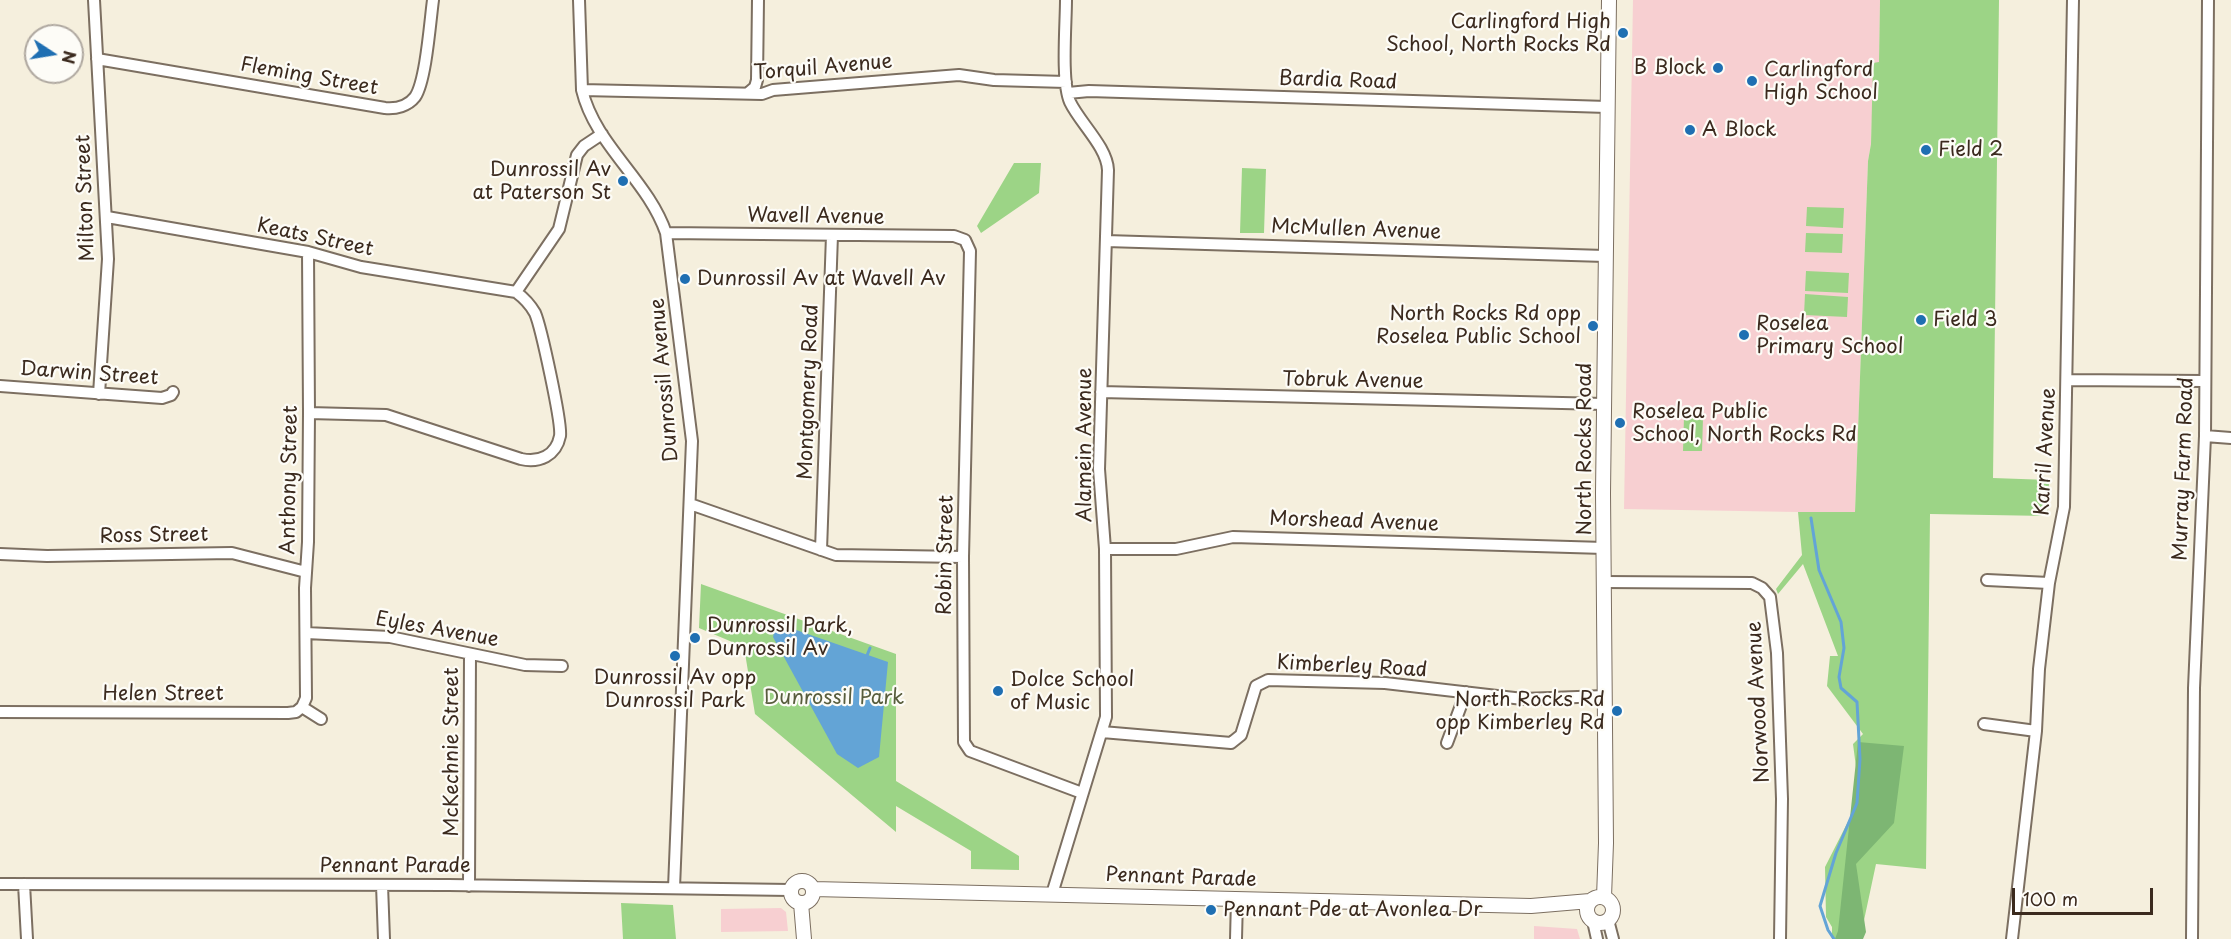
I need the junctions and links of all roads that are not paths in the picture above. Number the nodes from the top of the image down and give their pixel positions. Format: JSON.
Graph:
{"nodes":[{"id":1,"x":94,"y":0,"type":"edge"},
{"id":2,"x":433,"y":0,"type":"edge"},
{"id":3,"x":579,"y":0,"type":"edge"},
{"id":4,"x":758,"y":0,"type":"edge"},
{"id":5,"x":1066,"y":0,"type":"edge"},
{"id":6,"x":1609,"y":0,"type":"edge"},
{"id":7,"x":2073,"y":0,"type":"edge"},
{"id":8,"x":2208,"y":0,"type":"edge"},
{"id":9,"x":97,"y":59,"type":"junction"},
{"id":10,"x":1066,"y":82,"type":"junction"},
{"id":11,"x":582,"y":90,"type":"junction"},
{"id":12,"x":748,"y":93,"type":"junction"},
{"id":13,"x":1068,"y":93,"type":"junction"},
{"id":14,"x":1607,"y":107,"type":"junction"},
{"id":15,"x":602,"y":134,"type":"junction"},
{"id":16,"x":107,"y":217,"type":"junction"},
{"id":17,"x":666,"y":233,"type":"junction"},
{"id":18,"x":832,"y":235,"type":"junction"},
{"id":19,"x":964,"y":240,"type":"joint"},
{"id":20,"x":1106,"y":241,"type":"junction"},
{"id":21,"x":308,"y":252,"type":"junction"},
{"id":22,"x":1605,"y":255,"type":"junction"},
{"id":23,"x":516,"y":292,"type":"junction"},
{"id":24,"x":2067,"y":380,"type":"junction"},
{"id":25,"x":2204,"y":381,"type":"junction"},
{"id":26,"x":0,"y":386,"type":"edge"},
{"id":27,"x":173,"y":392,"type":"dead end"},
{"id":28,"x":1101,"y":392,"type":"junction"},
{"id":29,"x":99,"y":394,"type":"junction"},
{"id":30,"x":1604,"y":405,"type":"junction"},
{"id":31,"x":309,"y":413,"type":"junction"},
{"id":32,"x":2205,"y":436,"type":"junction"},
{"id":33,"x":2231,"y":438,"type":"edge"},
{"id":34,"x":690,"y":504,"type":"junction"},
{"id":35,"x":1604,"y":548,"type":"junction"},
{"id":36,"x":1105,"y":549,"type":"junction"},
{"id":37,"x":821,"y":550,"type":"junction"},
{"id":38,"x":0,"y":554,"type":"edge"},
{"id":39,"x":963,"y":557,"type":"junction"},
{"id":40,"x":306,"y":572,"type":"junction"},
{"id":41,"x":1987,"y":580,"type":"dead end"},
{"id":42,"x":1605,"y":582,"type":"junction"},
{"id":43,"x":2049,"y":583,"type":"junction"},
{"id":44,"x":306,"y":633,"type":"junction"},
{"id":45,"x":470,"y":654,"type":"junction"},
{"id":46,"x":562,"y":666,"type":"dead end"},
{"id":47,"x":1466,"y":692,"type":"junction"},
{"id":48,"x":1605,"y":696,"type":"junction"},
{"id":49,"x":303,"y":707,"type":"junction"},
{"id":50,"x":0,"y":712,"type":"edge"},
{"id":51,"x":321,"y":719,"type":"dead end"},
{"id":52,"x":1984,"y":724,"type":"dead end"},
{"id":53,"x":2036,"y":731,"type":"junction"},
{"id":54,"x":1102,"y":732,"type":"junction"},
{"id":55,"x":1447,"y":743,"type":"dead end"},
{"id":56,"x":1082,"y":793,"type":"junction"},
{"id":57,"x":0,"y":884,"type":"edge"},
{"id":58,"x":24,"y":884,"type":"junction"},
{"id":59,"x":382,"y":885,"type":"junction"},
{"id":60,"x":469,"y":886,"type":"junction"},
{"id":61,"x":674,"y":888,"type":"junction"},
{"id":62,"x":813,"y":889,"type":"junction"},
{"id":63,"x":790,"y":890,"type":"junction"},
{"id":64,"x":1052,"y":894,"type":"junction"},
{"id":65,"x":1604,"y":897,"type":"junction"},
{"id":66,"x":1237,"y":899,"type":"junction"},
{"id":67,"x":801,"y":903,"type":"junction"},
{"id":68,"x":1590,"y":912,"type":"junction"},
{"id":69,"x":1608,"y":920,"type":"junction"},
{"id":70,"x":27,"y":939,"type":"edge"},
{"id":71,"x":384,"y":939,"type":"edge"},
{"id":72,"x":804,"y":939,"type":"edge"},
{"id":73,"x":1236,"y":939,"type":"edge"},
{"id":74,"x":1597,"y":939,"type":"edge"},
{"id":75,"x":1613,"y":939,"type":"edge"},
{"id":76,"x":1780,"y":939,"type":"edge"},
{"id":77,"x":2012,"y":939,"type":"edge"},
{"id":78,"x":2192,"y":939,"type":"edge"}],
"edges":[{"from":1,"to":9,"type":"street","name":"Milton Street"},
{"from":2,"to":9,"type":"street","name":"Fleming Street"},
{"from":3,"to":11,"type":"street","name":"Dunrossil Avenue"},
{"from":4,"to":12,"type":"street"},
{"from":5,"to":10,"type":"street","name":"Alamein Avenue"},
{"from":6,"to":14,"type":"street","name":"North Rocks Road"},
{"from":7,"to":24,"type":"street","name":"Karril Avenue"},
{"from":8,"to":25,"type":"street","name":"Murray Farm Road"},
{"from":9,"to":16,"type":"street","name":"Milton Street"},
{"from":10,"to":12,"type":"street","name":"Torquil Avenue"},
{"from":10,"to":13,"type":"street","name":"Alamein Avenue"},
{"from":11,"to":12,"type":"street","name":"Torquil Avenue"},
{"from":11,"to":15,"type":"street","name":"Dunrossil Avenue"},
{"from":13,"to":14,"type":"street","name":"Bardia Road"},
{"from":13,"to":20,"type":"street","name":"Alamein Avenue"},
{"from":14,"to":22,"type":"street","name":"North Rocks Road"},
{"from":15,"to":17,"type":"street","name":"Dunrossil Avenue"},
{"from":15,"to":23,"type":"street"},
{"from":16,"to":21,"type":"street","name":"Keats Street"},
{"from":16,"to":29,"type":"street","name":"Milton Street"},
{"from":17,"to":18,"type":"street","name":"Wavell Avenue"},
{"from":17,"to":34,"type":"street","name":"Dunrossil Avenue"},
{"from":18,"to":19,"type":"street","name":"Wavell Avenue"},
{"from":18,"to":37,"type":"street","name":"Montgomery Road"},
{"from":19,"to":39,"type":"street","name":"Robin Street"},
{"from":20,"to":22,"type":"street","name":"McMullen Avenue"},
{"from":20,"to":28,"type":"street","name":"Alamein Avenue"},
{"from":21,"to":23,"type":"street","name":"Keats Street"},
{"from":21,"to":31,"type":"street","name":"Anthony Street"},
{"from":22,"to":30,"type":"street","name":"North Rocks Road"},
{"from":23,"to":31,"type":"street"},
{"from":24,"to":25,"type":"street"},
{"from":24,"to":43,"type":"street","name":"Karril Avenue"},
{"from":25,"to":32,"type":"street","name":"Murray Farm Road"},
{"from":26,"to":29,"type":"street","name":"Darwin Street"},
{"from":27,"to":29,"type":"street","name":"Darwin Street"},
{"from":28,"to":30,"type":"street","name":"Tobruk Avenue"},
{"from":28,"to":36,"type":"street","name":"Alamein Avenue"},
{"from":30,"to":35,"type":"street","name":"North Rocks Road"},
{"from":31,"to":40,"type":"street","name":"Anthony Street"},
{"from":32,"to":33,"type":"street"},
{"from":32,"to":78,"type":"street","name":"Murray Farm Road"},
{"from":34,"to":37,"type":"street"},
{"from":34,"to":61,"type":"street","name":"Dunrossil Avenue"},
{"from":35,"to":36,"type":"street","name":"Morshead Avenue"},
{"from":35,"to":42,"type":"street","name":"North Rocks Road"},
{"from":36,"to":54,"type":"street","name":"Alamein Avenue"},
{"from":37,"to":39,"type":"street"},
{"from":38,"to":40,"type":"street","name":"Ross Street"},
{"from":39,"to":56,"type":"street","name":"Robin Street"},
{"from":40,"to":44,"type":"street","name":"Anthony Street"},
{"from":41,"to":43,"type":"street"},
{"from":42,"to":48,"type":"street","name":"North Rocks Road"},
{"from":42,"to":76,"type":"street","name":"Norwood Avenue"},
{"from":43,"to":53,"type":"street","name":"Karril Avenue"},
{"from":44,"to":45,"type":"street","name":"Eyles Avenue"},
{"from":44,"to":49,"type":"street","name":"Anthony Street"},
{"from":45,"to":46,"type":"street","name":"Eyles Avenue"},
{"from":45,"to":60,"type":"street","name":"McKechnie Street"},
{"from":47,"to":48,"type":"street","name":"Kimberley Road"},
{"from":47,"to":54,"type":"street","name":"Kimberley Road"},
{"from":47,"to":55,"type":"street"},
{"from":48,"to":65,"type":"street","name":"North Rocks Road"},
{"from":49,"to":50,"type":"street","name":"Helen Street"},
{"from":49,"to":51,"type":"street"},
{"from":52,"to":53,"type":"street"},
{"from":53,"to":77,"type":"street","name":"Karril Avenue"},
{"from":54,"to":56,"type":"street","name":"Alamein Avenue"},
{"from":56,"to":64,"type":"street","name":"Alamein Avenue"},
{"from":57,"to":58,"type":"street","name":"Pennant Parade"},
{"from":58,"to":59,"type":"street","name":"Pennant Parade"},
{"from":58,"to":70,"type":"street"},
{"from":59,"to":60,"type":"street","name":"Pennant Parade"},
{"from":59,"to":71,"type":"street"},
{"from":60,"to":61,"type":"street","name":"Pennant Parade"},
{"from":61,"to":63,"type":"street","name":"Pennant Parade"},
{"from":62,"to":63,"type":"street"},
{"from":62,"to":64,"type":"street","name":"Pennant Parade"},
{"from":62,"to":67,"type":"street"},
{"from":63,"to":67,"type":"street"},
{"from":64,"to":66,"type":"street","name":"Pennant Parade"},
{"from":65,"to":68,"type":"street"},
{"from":65,"to":69,"type":"street"},
{"from":66,"to":68,"type":"street","name":"Pennant Parade"},
{"from":66,"to":73,"type":"street"},
{"from":67,"to":72,"type":"street"},
{"from":68,"to":69,"type":"street"},
{"from":68,"to":74,"type":"street"},
{"from":69,"to":75,"type":"street"}]}
